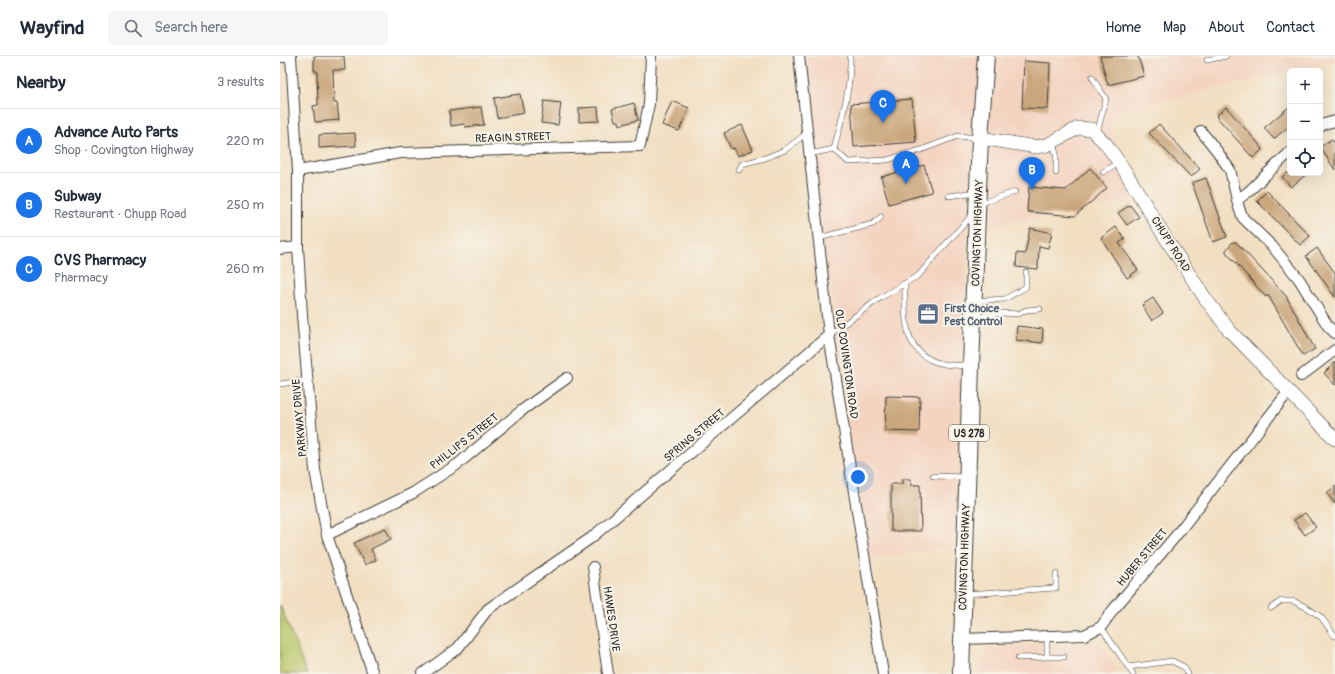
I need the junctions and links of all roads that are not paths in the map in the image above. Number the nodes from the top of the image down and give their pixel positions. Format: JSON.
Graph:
{"nodes":[{"id":1,"x":291,"y":56,"type":"edge"},
{"id":2,"x":651,"y":56,"type":"edge"},
{"id":3,"x":799,"y":56,"type":"edge"},
{"id":4,"x":850,"y":56,"type":"edge"},
{"id":5,"x":1226,"y":56,"type":"edge"},
{"id":6,"x":280,"y":57,"type":"edge"},
{"id":7,"x":987,"y":60,"type":"edge"},
{"id":8,"x":1207,"y":60,"type":"dead end"},
{"id":9,"x":1092,"y":78,"type":"dead end"},
{"id":10,"x":1335,"y":121,"type":"edge"},
{"id":11,"x":1323,"y":125,"type":"edge"},
{"id":12,"x":1201,"y":131,"type":"dead end"},
{"id":13,"x":807,"y":133,"type":"junction"},
{"id":14,"x":1097,"y":134,"type":"junction"},
{"id":15,"x":980,"y":138,"type":"junction"},
{"id":16,"x":1053,"y":142,"type":"junction"},
{"id":17,"x":834,"y":149,"type":"junction"},
{"id":18,"x":809,"y":154,"type":"junction"},
{"id":19,"x":1287,"y":155,"type":"edge"},
{"id":20,"x":1120,"y":162,"type":"junction"},
{"id":21,"x":739,"y":170,"type":"dead end"},
{"id":22,"x":298,"y":171,"type":"junction"},
{"id":23,"x":1103,"y":172,"type":"dead end"},
{"id":24,"x":1056,"y":173,"type":"dead end"},
{"id":25,"x":1015,"y":192,"type":"dead end"},
{"id":26,"x":949,"y":196,"type":"dead end"},
{"id":27,"x":1237,"y":200,"type":"junction"},
{"id":28,"x":978,"y":202,"type":"junction"},
{"id":29,"x":881,"y":217,"type":"dead end"},
{"id":30,"x":819,"y":238,"type":"junction"},
{"id":31,"x":298,"y":247,"type":"junction"},
{"id":32,"x":280,"y":249,"type":"edge"},
{"id":33,"x":1026,"y":272,"type":"dead end"},
{"id":34,"x":905,"y":283,"type":"junction"},
{"id":35,"x":974,"y":301,"type":"junction"},
{"id":36,"x":1040,"y":309,"type":"dead end"},
{"id":37,"x":973,"y":318,"type":"junction"},
{"id":38,"x":1335,"y":333,"type":"edge"},
{"id":39,"x":829,"y":335,"type":"junction"},
{"id":40,"x":1335,"y":350,"type":"edge"},
{"id":41,"x":971,"y":366,"type":"junction"},
{"id":42,"x":1301,"y":376,"type":"dead end"},
{"id":43,"x":567,"y":378,"type":"dead end"},
{"id":44,"x":308,"y":380,"type":"junction"},
{"id":45,"x":280,"y":384,"type":"edge"},
{"id":46,"x":1289,"y":391,"type":"junction"},
{"id":47,"x":1335,"y":439,"type":"edge"},
{"id":48,"x":933,"y":476,"type":"dead end"},
{"id":49,"x":967,"y":477,"type":"junction"},
{"id":50,"x":327,"y":535,"type":"junction"},
{"id":51,"x":593,"y":567,"type":"dead end"},
{"id":52,"x":1056,"y":574,"type":"dead end"},
{"id":53,"x":963,"y":594,"type":"junction"},
{"id":54,"x":1271,"y":608,"type":"dead end"},
{"id":55,"x":1101,"y":627,"type":"junction"},
{"id":56,"x":1047,"y":636,"type":"junction"},
{"id":57,"x":1335,"y":636,"type":"edge"},
{"id":58,"x":961,"y":639,"type":"junction"},
{"id":59,"x":1047,"y":657,"type":"junction"},
{"id":60,"x":1064,"y":657,"type":"dead end"},
{"id":61,"x":1018,"y":658,"type":"dead end"},
{"id":62,"x":1128,"y":667,"type":"junction"},
{"id":63,"x":373,"y":674,"type":"edge"},
{"id":64,"x":422,"y":674,"type":"edge"},
{"id":65,"x":608,"y":674,"type":"edge"},
{"id":66,"x":883,"y":674,"type":"edge"},
{"id":67,"x":961,"y":674,"type":"edge"},
{"id":68,"x":1133,"y":674,"type":"edge"},
{"id":69,"x":1188,"y":674,"type":"edge"}],
"edges":[{"from":1,"to":6,"type":"street"},
{"from":1,"to":22,"type":"street","name":"PARKWAY DRIVE"},
{"from":2,"to":22,"type":"street","name":"REAGIN STREET"},
{"from":3,"to":13,"type":"street","name":"OLD COVINGTON ROAD"},
{"from":4,"to":17,"type":"lane"},
{"from":5,"to":8,"type":"lane"},
{"from":7,"to":15,"type":"main road","name":"COVINGTON HIGHWAY","number":"US 278"},
{"from":9,"to":14,"type":"lane"},
{"from":10,"to":11,"type":"street"},
{"from":12,"to":27,"type":"street"},
{"from":13,"to":18,"type":"street","name":"OLD COVINGTON ROAD"},
{"from":13,"to":21,"type":"lane"},
{"from":14,"to":16,"type":"street"},
{"from":14,"to":20,"type":"street","name":"CHUPP ROAD"},
{"from":15,"to":16,"type":"street"},
{"from":15,"to":17,"type":"lane"},
{"from":15,"to":28,"type":"main road","name":"COVINGTON HIGHWAY","number":"US 278"},
{"from":16,"to":24,"type":"lane"},
{"from":17,"to":18,"type":"lane"},
{"from":18,"to":30,"type":"street","name":"OLD COVINGTON ROAD"},
{"from":19,"to":27,"type":"street"},
{"from":20,"to":23,"type":"lane"},
{"from":20,"to":46,"type":"street","name":"CHUPP ROAD"},
{"from":22,"to":31,"type":"street","name":"PARKWAY DRIVE"},
{"from":25,"to":28,"type":"lane"},
{"from":26,"to":28,"type":"lane"},
{"from":27,"to":38,"type":"street"},
{"from":28,"to":34,"type":"lane","name":"SPRING STREET"},
{"from":28,"to":35,"type":"main road","name":"COVINGTON HIGHWAY","number":"US 278"},
{"from":29,"to":30,"type":"lane"},
{"from":30,"to":39,"type":"street","name":"OLD COVINGTON ROAD"},
{"from":31,"to":32,"type":"street"},
{"from":31,"to":44,"type":"street","name":"PARKWAY DRIVE"},
{"from":33,"to":35,"type":"lane"},
{"from":34,"to":39,"type":"lane","name":"SPRING STREET"},
{"from":34,"to":41,"type":"lane"},
{"from":35,"to":37,"type":"main road","name":"COVINGTON HIGHWAY","number":"US 278"},
{"from":36,"to":37,"type":"lane"},
{"from":37,"to":41,"type":"main road","name":"COVINGTON HIGHWAY","number":"US 278"},
{"from":39,"to":64,"type":"street","name":"SPRING STREET"},
{"from":39,"to":66,"type":"street","name":"OLD COVINGTON ROAD"},
{"from":40,"to":42,"type":"street"},
{"from":41,"to":49,"type":"main road","name":"COVINGTON HIGHWAY","number":"US 278"},
{"from":43,"to":50,"type":"street","name":"PHILLIPS STREET"},
{"from":44,"to":45,"type":"lane"},
{"from":44,"to":50,"type":"street","name":"PARKWAY DRIVE"},
{"from":46,"to":47,"type":"street","name":"CHUPP ROAD"},
{"from":46,"to":55,"type":"street","name":"HUBER STREET"},
{"from":48,"to":49,"type":"lane"},
{"from":49,"to":53,"type":"main road","name":"COVINGTON HIGHWAY","number":"US 278"},
{"from":50,"to":63,"type":"street","name":"PARKWAY DRIVE"},
{"from":51,"to":65,"type":"street","name":"HAWES DRIVE"},
{"from":52,"to":53,"type":"lane"},
{"from":53,"to":58,"type":"main road","name":"COVINGTON HIGHWAY","number":"US 278"},
{"from":54,"to":57,"type":"lane"},
{"from":55,"to":56,"type":"street"},
{"from":55,"to":62,"type":"lane"},
{"from":56,"to":58,"type":"street"},
{"from":56,"to":59,"type":"lane"},
{"from":58,"to":67,"type":"main road","name":"COVINGTON HIGHWAY","number":"US 278"},
{"from":59,"to":60,"type":"lane"},
{"from":59,"to":61,"type":"lane"},
{"from":62,"to":68,"type":"lane"},
{"from":62,"to":69,"type":"lane"}]}
